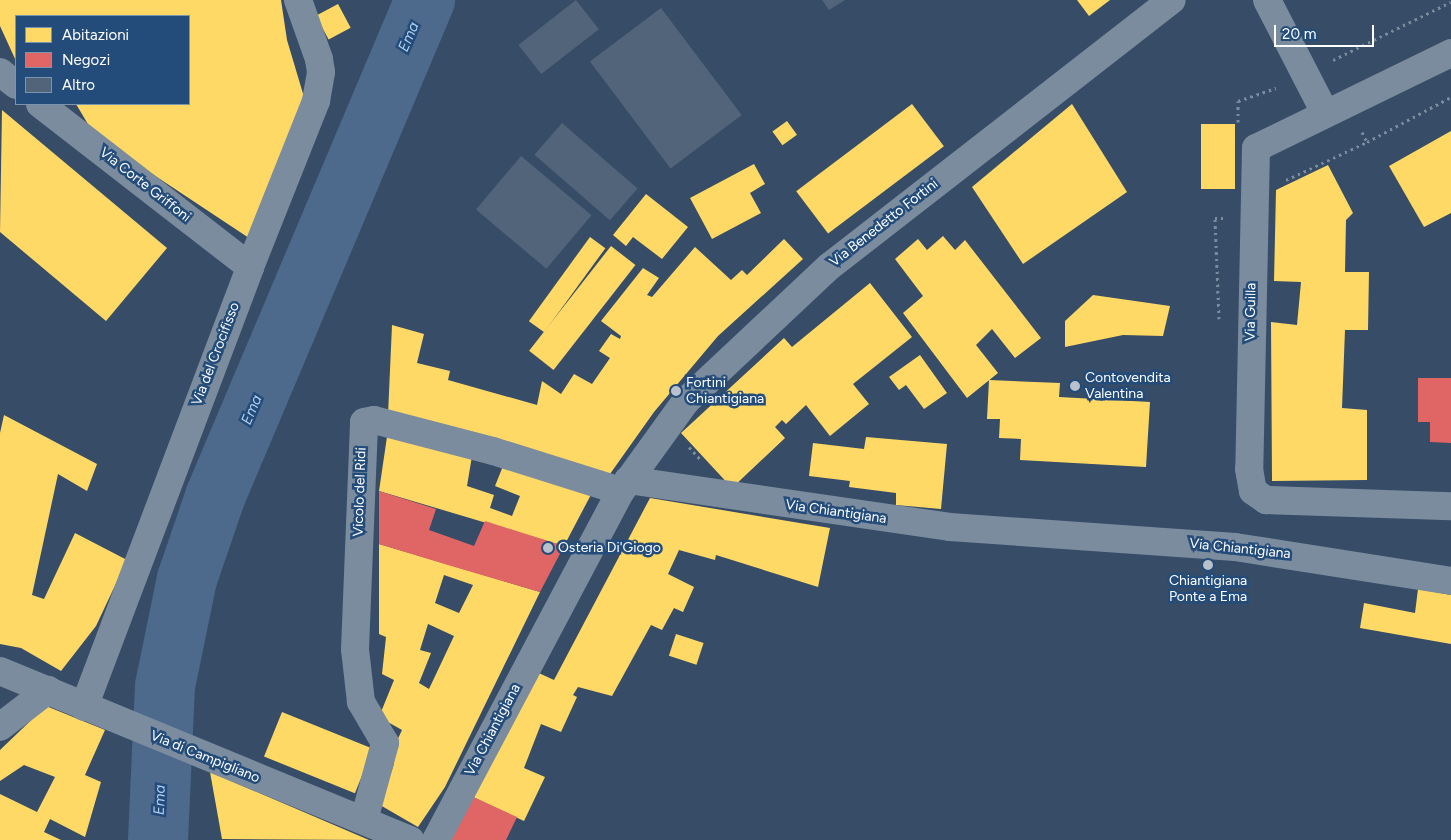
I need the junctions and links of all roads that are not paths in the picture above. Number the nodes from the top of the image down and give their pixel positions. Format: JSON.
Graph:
{"nodes":[{"id":1,"x":298,"y":0,"type":"edge"},
{"id":2,"x":1172,"y":0,"type":"edge"},
{"id":3,"x":1267,"y":0,"type":"edge"},
{"id":4,"x":1451,"y":53,"type":"edge"},
{"id":5,"x":0,"y":72,"type":"edge"},
{"id":6,"x":15,"y":84,"type":"edge"},
{"id":7,"x":41,"y":105,"type":"edge"},
{"id":8,"x":1325,"y":113,"type":"junction"},
{"id":9,"x":250,"y":267,"type":"junction"},
{"id":10,"x":625,"y":485,"type":"junction"},
{"id":11,"x":1451,"y":506,"type":"edge"},
{"id":12,"x":1451,"y":581,"type":"edge"},
{"id":13,"x":0,"y":671,"type":"edge"},
{"id":14,"x":48,"y":690,"type":"junction"},
{"id":15,"x":84,"y":707,"type":"junction"},
{"id":16,"x":0,"y":727,"type":"edge"},
{"id":17,"x":364,"y":820,"type":"junction"},
{"id":18,"x":411,"y":840,"type":"edge"},
{"id":19,"x":436,"y":840,"type":"edge"}],
"edges":[{"from":1,"to":9,"type":"street","name":"Via del Crocifisso"},
{"from":2,"to":10,"type":"street","name":"Via Benedetto Fortini"},
{"from":3,"to":8,"type":"street"},
{"from":4,"to":8,"type":"street","name":"Via Guilla"},
{"from":5,"to":6,"type":"street"},
{"from":7,"to":9,"type":"street","name":"Via Corte Griffoni"},
{"from":8,"to":11,"type":"street","name":"Via Guilla"},
{"from":9,"to":15,"type":"street","name":"Via del Crocifisso"},
{"from":10,"to":12,"type":"street","name":"Via Chiantigiana"},
{"from":10,"to":17,"type":"street","name":"Vicolo del Ridi"},
{"from":10,"to":19,"type":"street","name":"Via Chiantigiana"},
{"from":13,"to":14,"type":"street","name":"Via di Campigliano"},
{"from":14,"to":15,"type":"street","name":"Via di Campigliano"},
{"from":14,"to":16,"type":"street"},
{"from":15,"to":17,"type":"street","name":"Via di Campigliano"},
{"from":17,"to":18,"type":"street","name":"Via di Campigliano"}]}
